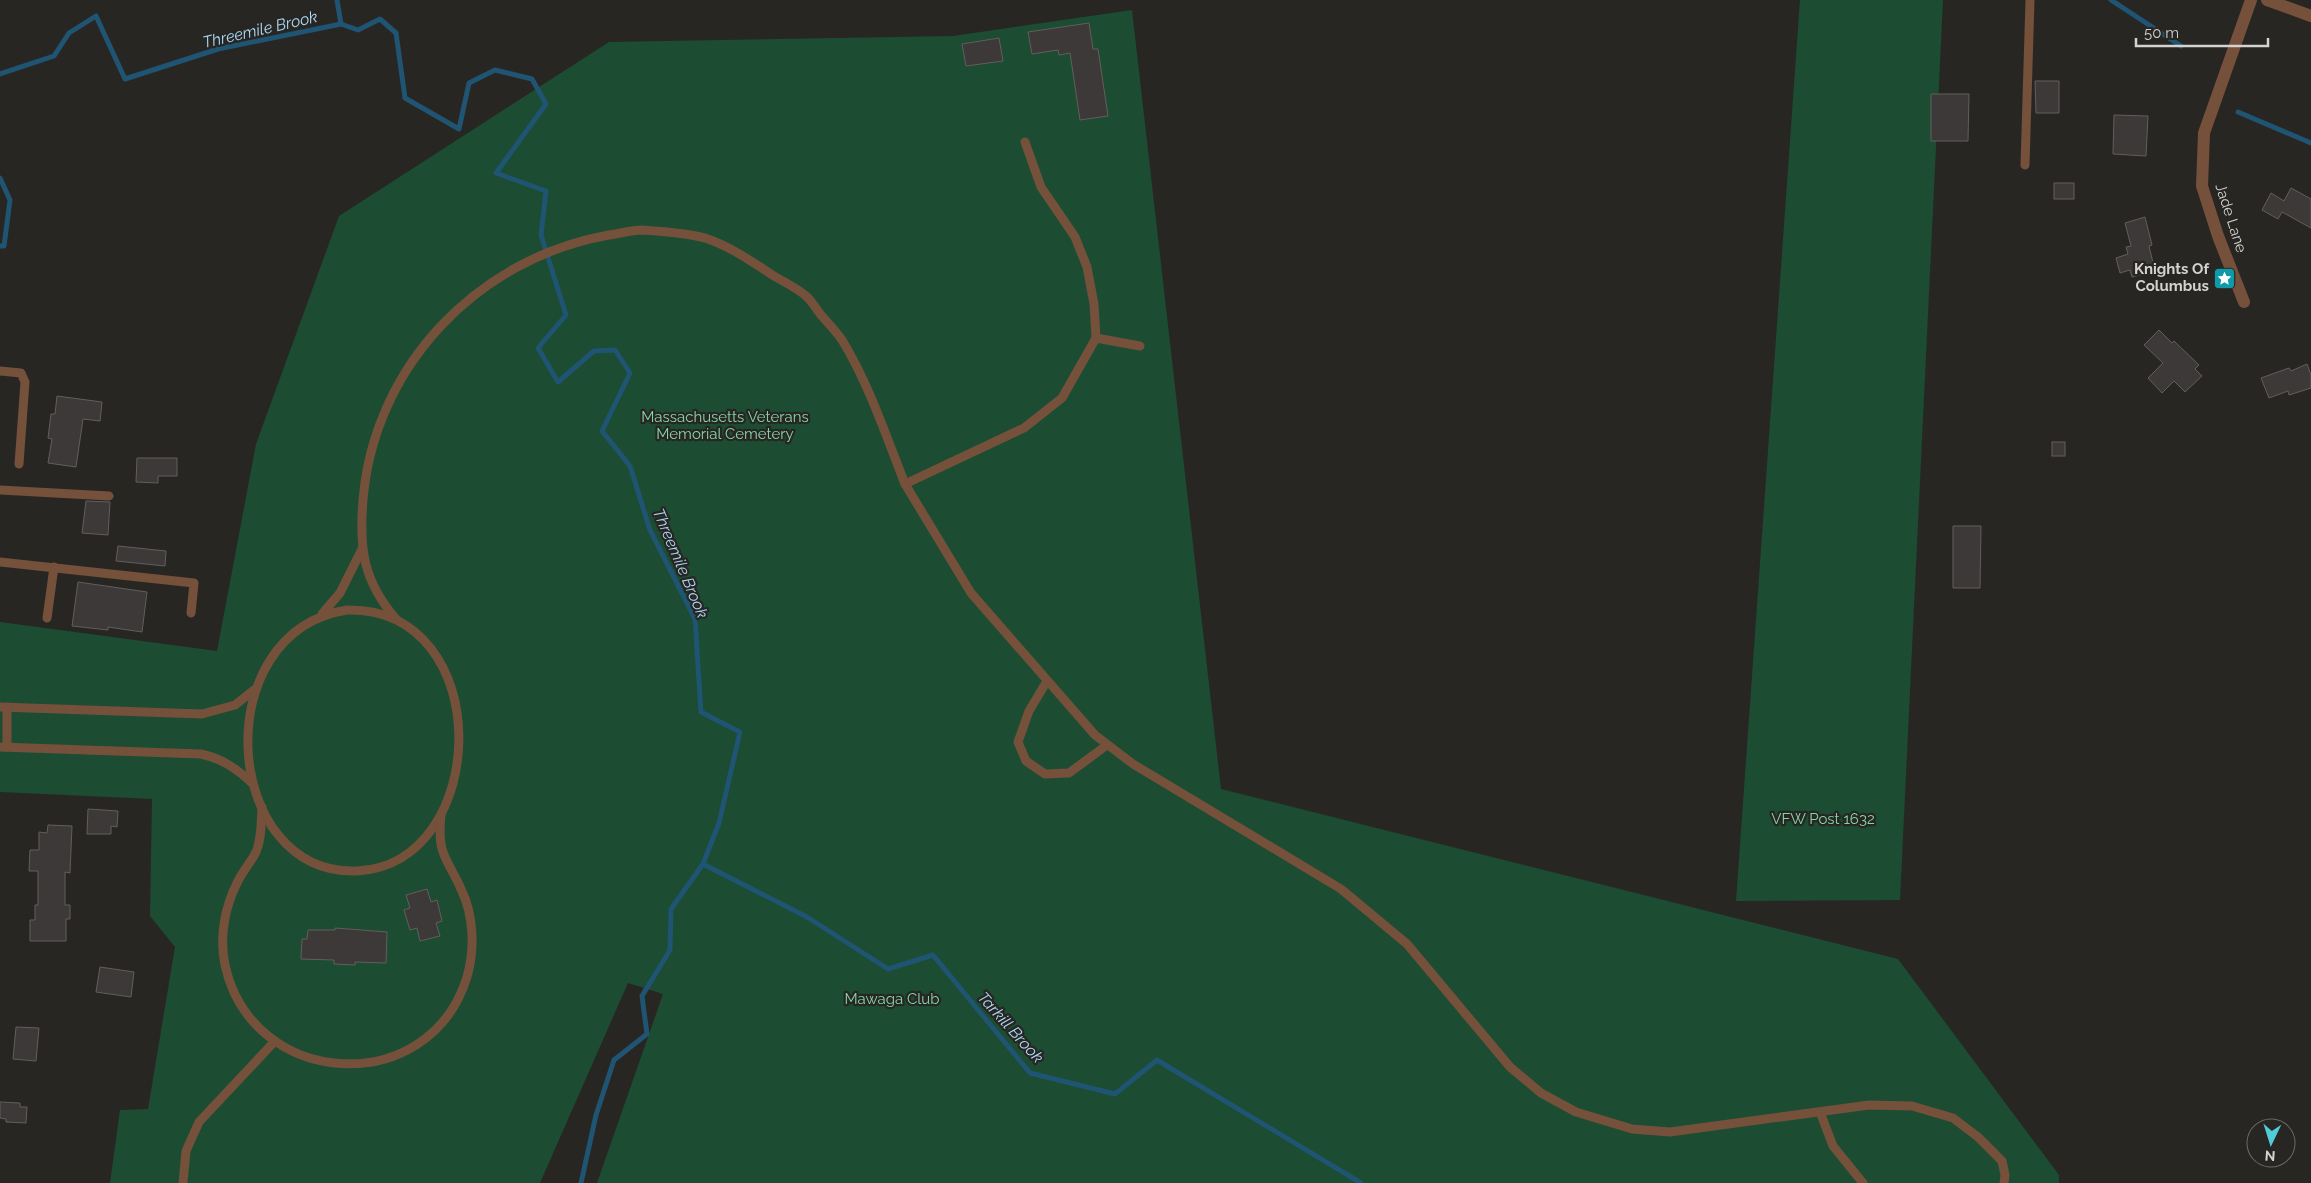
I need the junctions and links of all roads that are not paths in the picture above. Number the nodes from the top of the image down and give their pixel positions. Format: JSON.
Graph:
{"nodes":[{"id":1,"x":2030,"y":0,"type":"edge"},
{"id":2,"x":2250,"y":0,"type":"edge"},
{"id":3,"x":2267,"y":0,"type":"edge"},
{"id":4,"x":2311,"y":16,"type":"edge"},
{"id":5,"x":1025,"y":142,"type":"dead end"},
{"id":6,"x":2025,"y":165,"type":"dead end"},
{"id":7,"x":2244,"y":302,"type":"dead end"},
{"id":8,"x":1096,"y":338,"type":"junction"},
{"id":9,"x":1140,"y":346,"type":"dead end"},
{"id":10,"x":0,"y":371,"type":"edge"},
{"id":11,"x":19,"y":464,"type":"dead end"},
{"id":12,"x":906,"y":484,"type":"junction"},
{"id":13,"x":0,"y":490,"type":"edge"},
{"id":14,"x":109,"y":496,"type":"dead end"},
{"id":15,"x":362,"y":549,"type":"junction"},
{"id":16,"x":0,"y":562,"type":"edge"},
{"id":17,"x":54,"y":567,"type":"junction"},
{"id":18,"x":191,"y":613,"type":"dead end"},
{"id":19,"x":317,"y":617,"type":"junction"},
{"id":20,"x":47,"y":618,"type":"dead end"},
{"id":21,"x":396,"y":619,"type":"junction"},
{"id":22,"x":1048,"y":681,"type":"junction"},
{"id":23,"x":256,"y":688,"type":"junction"},
{"id":24,"x":4,"y":707,"type":"edge"},
{"id":25,"x":1107,"y":744,"type":"junction"},
{"id":26,"x":3,"y":747,"type":"edge"},
{"id":27,"x":253,"y":784,"type":"junction"},
{"id":28,"x":262,"y":807,"type":"junction"},
{"id":29,"x":441,"y":812,"type":"junction"},
{"id":30,"x":275,"y":1041,"type":"junction"},
{"id":31,"x":1820,"y":1112,"type":"junction"},
{"id":32,"x":183,"y":1183,"type":"edge"},
{"id":33,"x":1863,"y":1183,"type":"edge"},
{"id":34,"x":2004,"y":1183,"type":"edge"}],
"edges":[{"from":1,"to":6,"type":"lane"},
{"from":2,"to":7,"type":"street","name":"Jade Lane"},
{"from":3,"to":4,"type":"street"},
{"from":5,"to":8,"type":"lane"},
{"from":8,"to":9,"type":"lane"},
{"from":8,"to":12,"type":"lane"},
{"from":10,"to":11,"type":"lane"},
{"from":12,"to":15,"type":"lane"},
{"from":12,"to":22,"type":"lane"},
{"from":13,"to":14,"type":"lane"},
{"from":15,"to":19,"type":"lane"},
{"from":15,"to":21,"type":"lane"},
{"from":16,"to":17,"type":"lane"},
{"from":17,"to":18,"type":"lane"},
{"from":17,"to":20,"type":"lane"},
{"from":19,"to":21,"type":"lane"},
{"from":19,"to":23,"type":"lane"},
{"from":21,"to":29,"type":"lane"},
{"from":22,"to":25,"type":"lane"},
{"from":22,"to":25,"type":"lane"},
{"from":23,"to":24,"type":"lane"},
{"from":23,"to":27,"type":"lane"},
{"from":24,"to":26,"type":"lane"},
{"from":25,"to":31,"type":"lane"},
{"from":26,"to":27,"type":"lane"},
{"from":27,"to":28,"type":"lane"},
{"from":28,"to":29,"type":"lane"},
{"from":28,"to":30,"type":"lane"},
{"from":29,"to":30,"type":"lane"},
{"from":30,"to":32,"type":"lane"},
{"from":31,"to":33,"type":"lane"},
{"from":31,"to":34,"type":"lane"}]}
